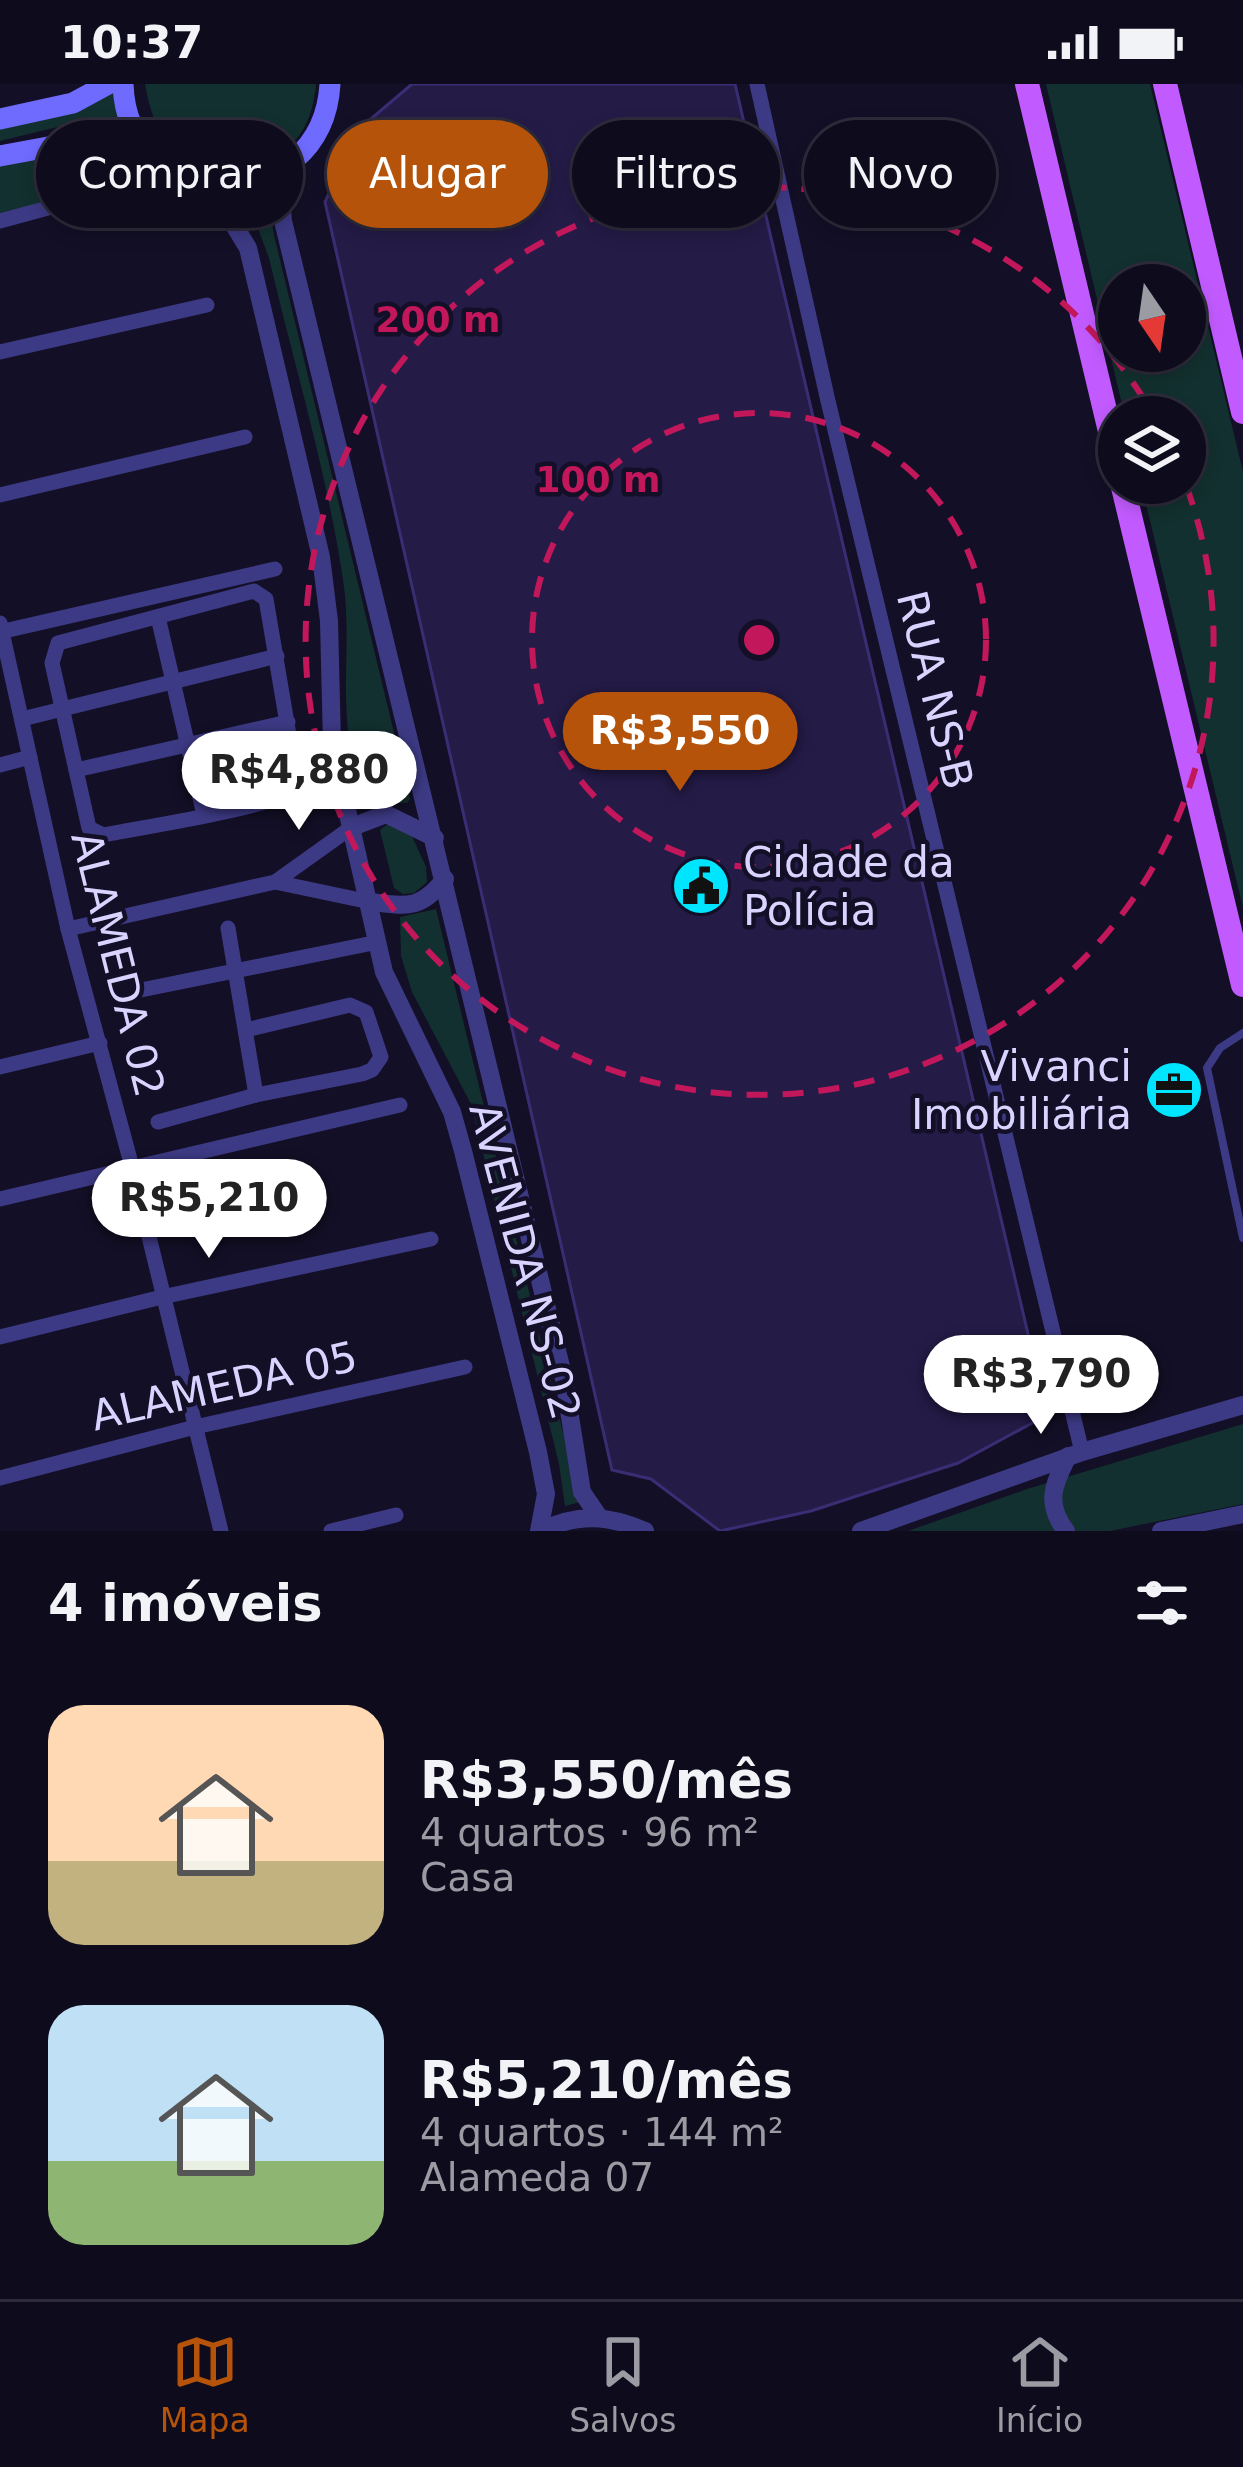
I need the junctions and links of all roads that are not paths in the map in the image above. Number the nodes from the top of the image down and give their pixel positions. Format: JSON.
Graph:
{"nodes":[{"id":1,"x":108,"y":84,"type":"edge"},
{"id":2,"x":123,"y":84,"type":"edge"},
{"id":3,"x":757,"y":84,"type":"edge"},
{"id":4,"x":1027,"y":84,"type":"edge"},
{"id":5,"x":1165,"y":84,"type":"edge"},
{"id":6,"x":334,"y":86,"type":"edge"},
{"id":7,"x":0,"y":118,"type":"edge"},
{"id":8,"x":132,"y":120,"type":"edge"},
{"id":9,"x":303,"y":148,"type":"edge"},
{"id":10,"x":36,"y":149,"type":"edge"},
{"id":11,"x":0,"y":156,"type":"edge"},
{"id":12,"x":36,"y":211,"type":"edge"},
{"id":13,"x":0,"y":221,"type":"edge"},
{"id":14,"x":236,"y":228,"type":"edge"},
{"id":15,"x":285,"y":228,"type":"edge"},
{"id":16,"x":207,"y":305,"type":"dead end"},
{"id":17,"x":0,"y":352,"type":"edge"},
{"id":18,"x":1102,"y":396,"type":"edge"},
{"id":19,"x":1243,"y":412,"type":"edge"},
{"id":20,"x":244,"y":437,"type":"dead end"},
{"id":21,"x":0,"y":495,"type":"edge"},
{"id":22,"x":1127,"y":504,"type":"edge"},
{"id":23,"x":275,"y":568,"type":"dead end"},
{"id":24,"x":158,"y":617,"type":"junction"},
{"id":25,"x":1,"y":629,"type":"edge"},
{"id":26,"x":277,"y":656,"type":"junction"},
{"id":27,"x":175,"y":682,"type":"junction"},
{"id":28,"x":64,"y":710,"type":"junction"},
{"id":29,"x":22,"y":719,"type":"junction"},
{"id":30,"x":288,"y":722,"type":"junction"},
{"id":31,"x":188,"y":745,"type":"junction"},
{"id":32,"x":31,"y":757,"type":"junction"},
{"id":33,"x":0,"y":765,"type":"edge"},
{"id":34,"x":76,"y":770,"type":"junction"},
{"id":35,"x":204,"y":815,"type":"junction"},
{"id":36,"x":352,"y":826,"type":"junction"},
{"id":37,"x":436,"y":838,"type":"junction"},
{"id":38,"x":446,"y":880,"type":"junction"},
{"id":39,"x":275,"y":882,"type":"junction"},
{"id":40,"x":370,"y":902,"type":"junction"},
{"id":41,"x":228,"y":928,"type":"dead end"},
{"id":42,"x":68,"y":929,"type":"junction"},
{"id":43,"x":378,"y":942,"type":"junction"},
{"id":44,"x":234,"y":970,"type":"junction"},
{"id":45,"x":1243,"y":985,"type":"edge"},
{"id":46,"x":142,"y":990,"type":"dead end"},
{"id":47,"x":246,"y":1030,"type":"junction"},
{"id":48,"x":1243,"y":1033,"type":"edge"},
{"id":49,"x":100,"y":1043,"type":"junction"},
{"id":50,"x":0,"y":1067,"type":"edge"},
{"id":51,"x":256,"y":1095,"type":"junction"},
{"id":52,"x":400,"y":1105,"type":"dead end"},
{"id":53,"x":158,"y":1122,"type":"dead end"},
{"id":54,"x":132,"y":1167,"type":"junction"},
{"id":55,"x":0,"y":1198,"type":"edge"},
{"id":56,"x":1243,"y":1238,"type":"edge"},
{"id":57,"x":431,"y":1239,"type":"dead end"},
{"id":58,"x":162,"y":1297,"type":"junction"},
{"id":59,"x":0,"y":1337,"type":"edge"},
{"id":60,"x":465,"y":1367,"type":"dead end"},
{"id":61,"x":1243,"y":1405,"type":"edge"},
{"id":62,"x":1209,"y":1414,"type":"junction"},
{"id":63,"x":1243,"y":1420,"type":"edge"},
{"id":64,"x":195,"y":1426,"type":"junction"},
{"id":65,"x":1075,"y":1454,"type":"junction"},
{"id":66,"x":0,"y":1478,"type":"edge"},
{"id":67,"x":1242,"y":1513,"type":"edge"},
{"id":68,"x":396,"y":1515,"type":"dead end"},
{"id":69,"x":599,"y":1517,"type":"junction"},
{"id":70,"x":221,"y":1531,"type":"edge"},
{"id":71,"x":331,"y":1531,"type":"edge"},
{"id":72,"x":540,"y":1531,"type":"edge"},
{"id":73,"x":645,"y":1531,"type":"edge"},
{"id":74,"x":861,"y":1531,"type":"edge"},
{"id":75,"x":1066,"y":1531,"type":"edge"},
{"id":76,"x":1161,"y":1531,"type":"edge"}],
"edges":[{"from":1,"to":7,"type":"main road"},
{"from":2,"to":8,"type":"main road"},
{"from":3,"to":65,"type":"street","name":"RUA NS-B"},
{"from":4,"to":18,"type":"main road"},
{"from":5,"to":19,"type":"main road"},
{"from":6,"to":9,"type":"main road"},
{"from":10,"to":11,"type":"main road"},
{"from":12,"to":13,"type":"street"},
{"from":14,"to":36,"type":"street","name":"AVENIDA NS-02"},
{"from":15,"to":37,"type":"street","name":"AVENIDA NS-02"},
{"from":16,"to":17,"type":"street"},
{"from":20,"to":21,"type":"street"},
{"from":22,"to":45,"type":"main road"},
{"from":23,"to":25,"type":"street"},
{"from":24,"to":26,"type":"street"},
{"from":24,"to":27,"type":"street"},
{"from":24,"to":28,"type":"street"},
{"from":25,"to":29,"type":"street","name":"ALAMEDA 02"},
{"from":26,"to":27,"type":"street"},
{"from":26,"to":30,"type":"street"},
{"from":27,"to":28,"type":"street"},
{"from":27,"to":31,"type":"street"},
{"from":28,"to":29,"type":"street"},
{"from":28,"to":34,"type":"street"},
{"from":29,"to":32,"type":"street","name":"ALAMEDA 02"},
{"from":30,"to":31,"type":"street"},
{"from":30,"to":35,"type":"street"},
{"from":31,"to":34,"type":"street"},
{"from":31,"to":35,"type":"street"},
{"from":32,"to":33,"type":"street"},
{"from":32,"to":42,"type":"street","name":"ALAMEDA 02"},
{"from":34,"to":35,"type":"street"},
{"from":36,"to":37,"type":"street"},
{"from":36,"to":39,"type":"street"},
{"from":36,"to":40,"type":"street","name":"AVENIDA NS-02"},
{"from":37,"to":38,"type":"street","name":"AVENIDA NS-02"},
{"from":38,"to":40,"type":"street"},
{"from":38,"to":69,"type":"street","name":"AVENIDA NS-02"},
{"from":39,"to":40,"type":"street"},
{"from":39,"to":42,"type":"street"},
{"from":40,"to":43,"type":"street","name":"AVENIDA NS-02"},
{"from":41,"to":44,"type":"street"},
{"from":42,"to":49,"type":"street","name":"ALAMEDA 02"},
{"from":43,"to":44,"type":"street"},
{"from":43,"to":72,"type":"street","name":"AVENIDA NS-02"},
{"from":44,"to":46,"type":"street"},
{"from":44,"to":47,"type":"street"},
{"from":47,"to":51,"type":"street"},
{"from":47,"to":51,"type":"street"},
{"from":48,"to":56,"type":"lane"},
{"from":49,"to":50,"type":"street"},
{"from":49,"to":54,"type":"street","name":"ALAMEDA 02"},
{"from":51,"to":53,"type":"street"},
{"from":52,"to":54,"type":"street"},
{"from":54,"to":55,"type":"street"},
{"from":54,"to":58,"type":"street","name":"ALAMEDA 02"},
{"from":57,"to":58,"type":"street"},
{"from":58,"to":59,"type":"street"},
{"from":58,"to":64,"type":"street","name":"ALAMEDA 02"},
{"from":60,"to":64,"type":"street","name":"ALAMEDA 05"},
{"from":61,"to":62,"type":"street"},
{"from":62,"to":63,"type":"street"},
{"from":62,"to":65,"type":"street"},
{"from":64,"to":66,"type":"street","name":"ALAMEDA 05"},
{"from":64,"to":70,"type":"street","name":"ALAMEDA 02"},
{"from":65,"to":74,"type":"street"},
{"from":65,"to":75,"type":"street"},
{"from":67,"to":76,"type":"street"},
{"from":68,"to":71,"type":"street"},
{"from":69,"to":72,"type":"street"},
{"from":69,"to":73,"type":"street"}]}
